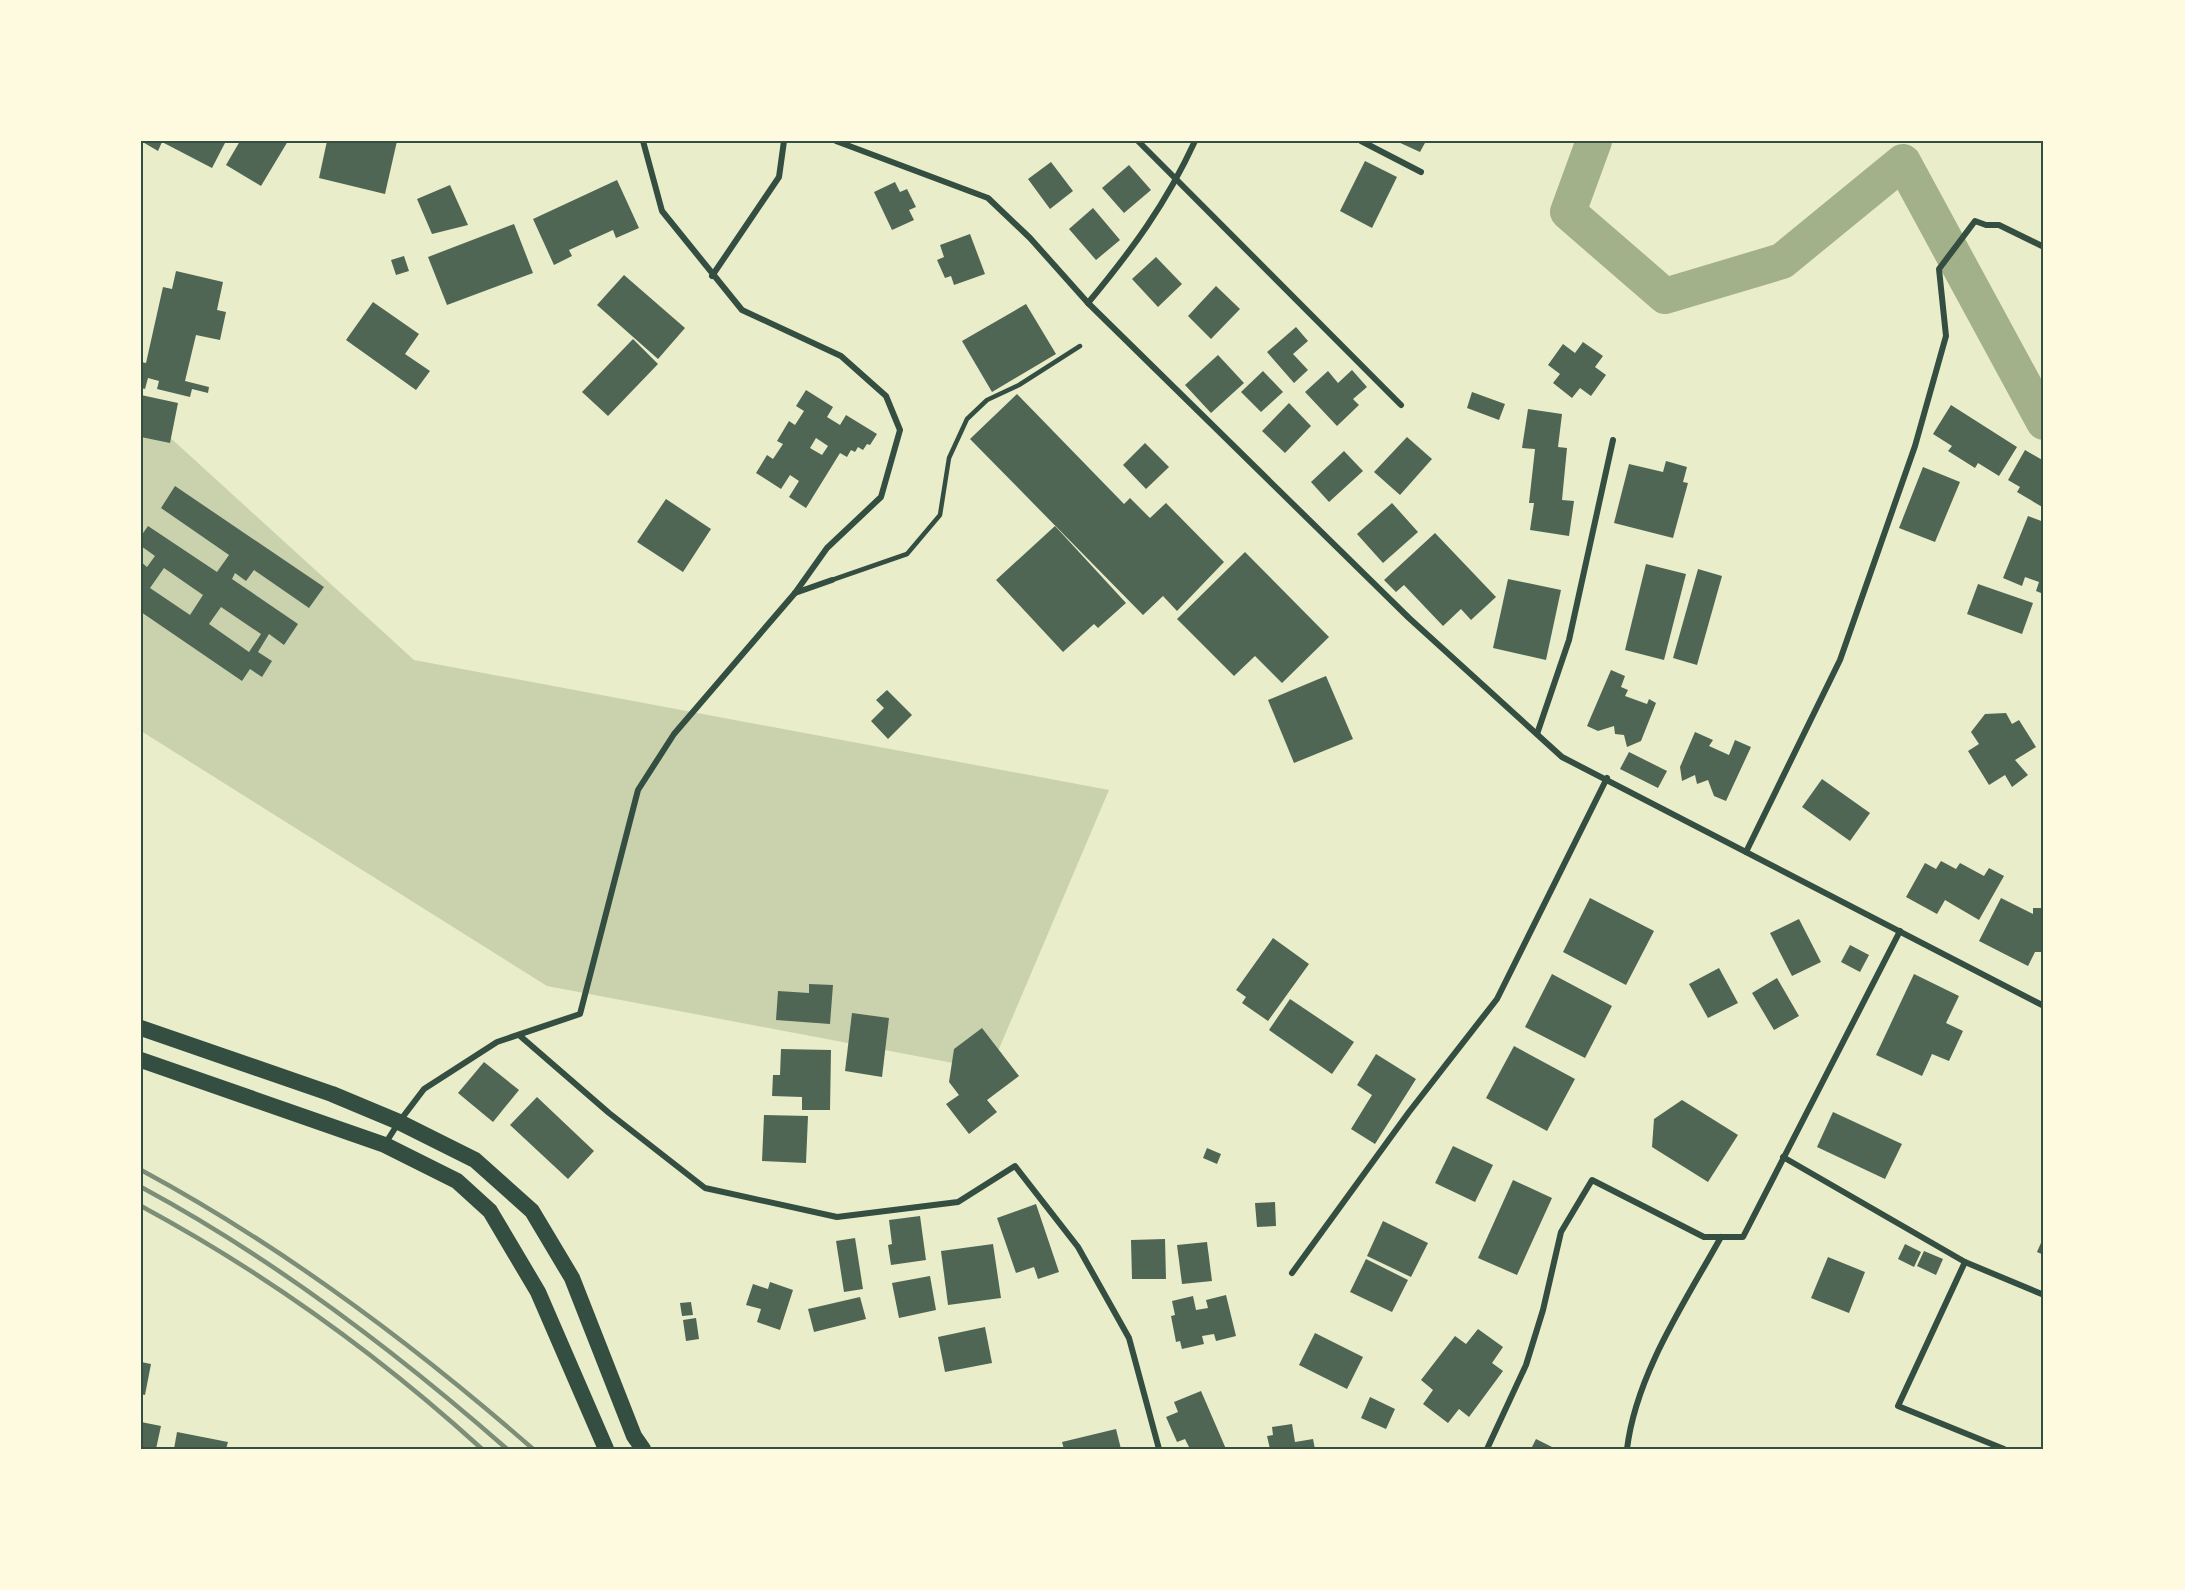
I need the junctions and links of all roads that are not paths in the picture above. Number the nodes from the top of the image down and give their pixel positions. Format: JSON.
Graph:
{"nodes":[{"id":1,"x":644,"y":141,"type":"edge"},
{"id":2,"x":783,"y":141,"type":"edge"},
{"id":3,"x":836,"y":141,"type":"edge"},
{"id":4,"x":1138,"y":141,"type":"edge"},
{"id":5,"x":1195,"y":141,"type":"edge"},
{"id":6,"x":1361,"y":141,"type":"edge"},
{"id":7,"x":1421,"y":172,"type":"dead end"},
{"id":8,"x":1177,"y":180,"type":"junction"},
{"id":9,"x":2044,"y":247,"type":"edge"},
{"id":10,"x":712,"y":276,"type":"junction"},
{"id":11,"x":1088,"y":303,"type":"junction"},
{"id":12,"x":1080,"y":346,"type":"dead end"},
{"id":13,"x":1401,"y":405,"type":"dead end"},
{"id":14,"x":1612,"y":440,"type":"dead end"},
{"id":15,"x":832,"y":580,"type":"joint"},
{"id":16,"x":795,"y":593,"type":"junction"},
{"id":17,"x":1537,"y":734,"type":"junction"},
{"id":18,"x":1607,"y":778,"type":"junction"},
{"id":19,"x":1746,"y":852,"type":"junction"},
{"id":20,"x":1900,"y":931,"type":"junction"},
{"id":21,"x":2044,"y":1006,"type":"edge"},
{"id":22,"x":141,"y":1028,"type":"edge"},
{"id":23,"x":519,"y":1035,"type":"junction"},
{"id":24,"x":141,"y":1060,"type":"edge"},
{"id":25,"x":399,"y":1122,"type":"junction"},
{"id":26,"x":384,"y":1145,"type":"junction"},
{"id":27,"x":1783,"y":1157,"type":"junction"},
{"id":28,"x":1721,"y":1237,"type":"junction"},
{"id":29,"x":1965,"y":1262,"type":"junction"},
{"id":30,"x":1292,"y":1273,"type":"dead end"},
{"id":31,"x":2044,"y":1295,"type":"edge"},
{"id":32,"x":606,"y":1449,"type":"edge"},
{"id":33,"x":643,"y":1449,"type":"edge"},
{"id":34,"x":1159,"y":1449,"type":"edge"},
{"id":35,"x":1486,"y":1449,"type":"edge"},
{"id":36,"x":1627,"y":1449,"type":"edge"},
{"id":37,"x":2004,"y":1449,"type":"edge"}],
"edges":[{"from":1,"to":10,"type":"street"},
{"from":2,"to":10,"type":"street"},
{"from":3,"to":11,"type":"street"},
{"from":4,"to":8,"type":"street"},
{"from":5,"to":8,"type":"street"},
{"from":6,"to":7,"type":"street"},
{"from":8,"to":11,"type":"street"},
{"from":8,"to":13,"type":"street"},
{"from":9,"to":19,"type":"street"},
{"from":10,"to":16,"type":"street"},
{"from":11,"to":17,"type":"street"},
{"from":12,"to":15,"type":"lane"},
{"from":14,"to":17,"type":"street"},
{"from":15,"to":16,"type":"street"},
{"from":16,"to":23,"type":"street"},
{"from":17,"to":18,"type":"street"},
{"from":18,"to":19,"type":"street"},
{"from":18,"to":30,"type":"street"},
{"from":19,"to":20,"type":"street"},
{"from":20,"to":21,"type":"street"},
{"from":20,"to":27,"type":"street"},
{"from":22,"to":25,"type":"highway"},
{"from":23,"to":25,"type":"street"},
{"from":23,"to":34,"type":"street"},
{"from":24,"to":26,"type":"highway"},
{"from":25,"to":26,"type":"street"},
{"from":25,"to":33,"type":"highway"},
{"from":26,"to":32,"type":"highway"},
{"from":27,"to":28,"type":"street"},
{"from":27,"to":29,"type":"street"},
{"from":28,"to":35,"type":"street"},
{"from":28,"to":36,"type":"street"},
{"from":29,"to":31,"type":"street"},
{"from":29,"to":37,"type":"street"}]}
